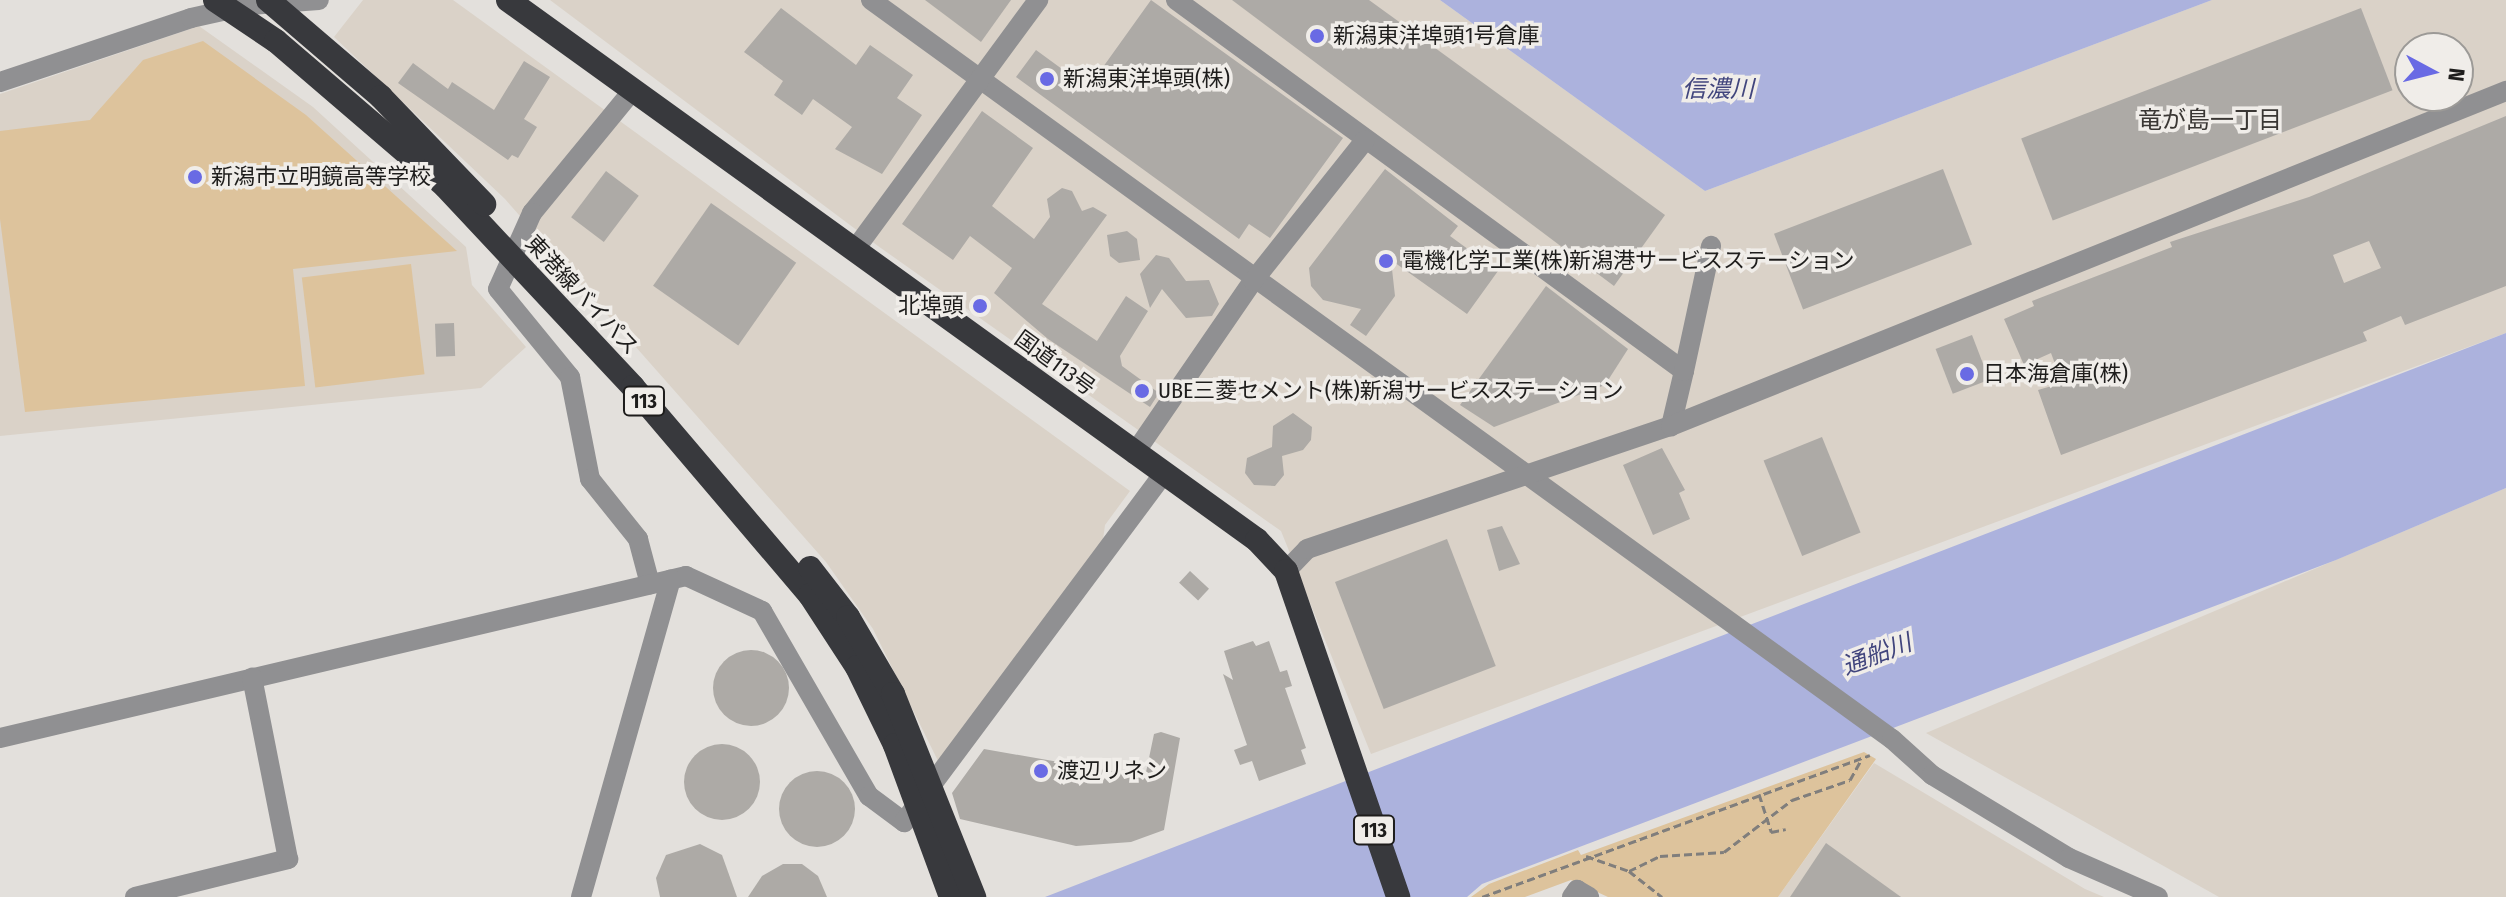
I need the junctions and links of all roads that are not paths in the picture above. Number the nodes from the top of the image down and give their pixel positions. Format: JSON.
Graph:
{"nodes":[{"id":1,"x":199,"y":0,"type":"edge"},
{"id":2,"x":215,"y":0,"type":"edge"},
{"id":3,"x":268,"y":0,"type":"edge"},
{"id":4,"x":319,"y":0,"type":"edge"},
{"id":5,"x":508,"y":0,"type":"edge"},
{"id":6,"x":871,"y":0,"type":"edge"},
{"id":7,"x":1038,"y":0,"type":"edge"},
{"id":8,"x":1176,"y":0,"type":"edge"},
{"id":9,"x":152,"y":28,"type":"junction"},
{"id":10,"x":980,"y":78,"type":"junction"},
{"id":11,"x":0,"y":82,"type":"edge"},
{"id":12,"x":633,"y":90,"type":"junction"},
{"id":13,"x":2506,"y":91,"type":"edge"},
{"id":14,"x":1365,"y":140,"type":"junction"},
{"id":15,"x":1711,"y":246,"type":"dead end"},
{"id":16,"x":856,"y":248,"type":"junction"},
{"id":17,"x":1253,"y":281,"type":"junction"},
{"id":18,"x":1684,"y":371,"type":"junction"},
{"id":19,"x":1671,"y":426,"type":"junction"},
{"id":20,"x":1134,"y":454,"type":"junction"},
{"id":21,"x":1163,"y":474,"type":"junction"},
{"id":22,"x":1530,"y":479,"type":"junction"},
{"id":23,"x":1286,"y":571,"type":"junction"},
{"id":24,"x":671,"y":579,"type":"junction"},
{"id":25,"x":650,"y":584,"type":"junction"},
{"id":26,"x":252,"y":678,"type":"junction"},
{"id":27,"x":0,"y":738,"type":"edge"},
{"id":28,"x":135,"y":897,"type":"edge"},
{"id":29,"x":581,"y":897,"type":"edge"},
{"id":30,"x":951,"y":897,"type":"edge"},
{"id":31,"x":974,"y":897,"type":"edge"},
{"id":32,"x":1398,"y":897,"type":"edge"},
{"id":33,"x":1572,"y":897,"type":"edge"},
{"id":34,"x":1589,"y":897,"type":"edge"},
{"id":35,"x":2158,"y":897,"type":"edge"}],
"edges":[{"from":1,"to":9,"type":"street"},
{"from":2,"to":30,"type":"highway","name":"東港線バイパス","number":"113"},
{"from":3,"to":31,"type":"highway","name":"東港線バイパス","number":"113"},
{"from":4,"to":9,"type":"street"},
{"from":5,"to":12,"type":"highway","name":"国道113号","number":"113"},
{"from":6,"to":10,"type":"street"},
{"from":7,"to":10,"type":"street"},
{"from":8,"to":14,"type":"street"},
{"from":9,"to":11,"type":"street"},
{"from":10,"to":16,"type":"street"},
{"from":10,"to":17,"type":"street"},
{"from":12,"to":16,"type":"highway","name":"国道113号","number":"113"},
{"from":12,"to":25,"type":"street"},
{"from":13,"to":19,"type":"street"},
{"from":14,"to":17,"type":"street"},
{"from":14,"to":18,"type":"street"},
{"from":15,"to":18,"type":"street"},
{"from":16,"to":20,"type":"highway","name":"国道113号","number":"113"},
{"from":17,"to":20,"type":"street"},
{"from":17,"to":22,"type":"street"},
{"from":18,"to":19,"type":"street"},
{"from":19,"to":22,"type":"street"},
{"from":20,"to":21,"type":"highway","name":"国道113号","number":"113"},
{"from":21,"to":23,"type":"highway","name":"国道113号","number":"113"},
{"from":21,"to":24,"type":"street"},
{"from":22,"to":23,"type":"street"},
{"from":22,"to":35,"type":"street"},
{"from":23,"to":32,"type":"highway","name":"国道113号","number":"113"},
{"from":24,"to":25,"type":"street"},
{"from":24,"to":29,"type":"street"},
{"from":25,"to":26,"type":"street"},
{"from":26,"to":27,"type":"street"},
{"from":26,"to":28,"type":"street"},
{"from":33,"to":34,"type":"street"}]}
